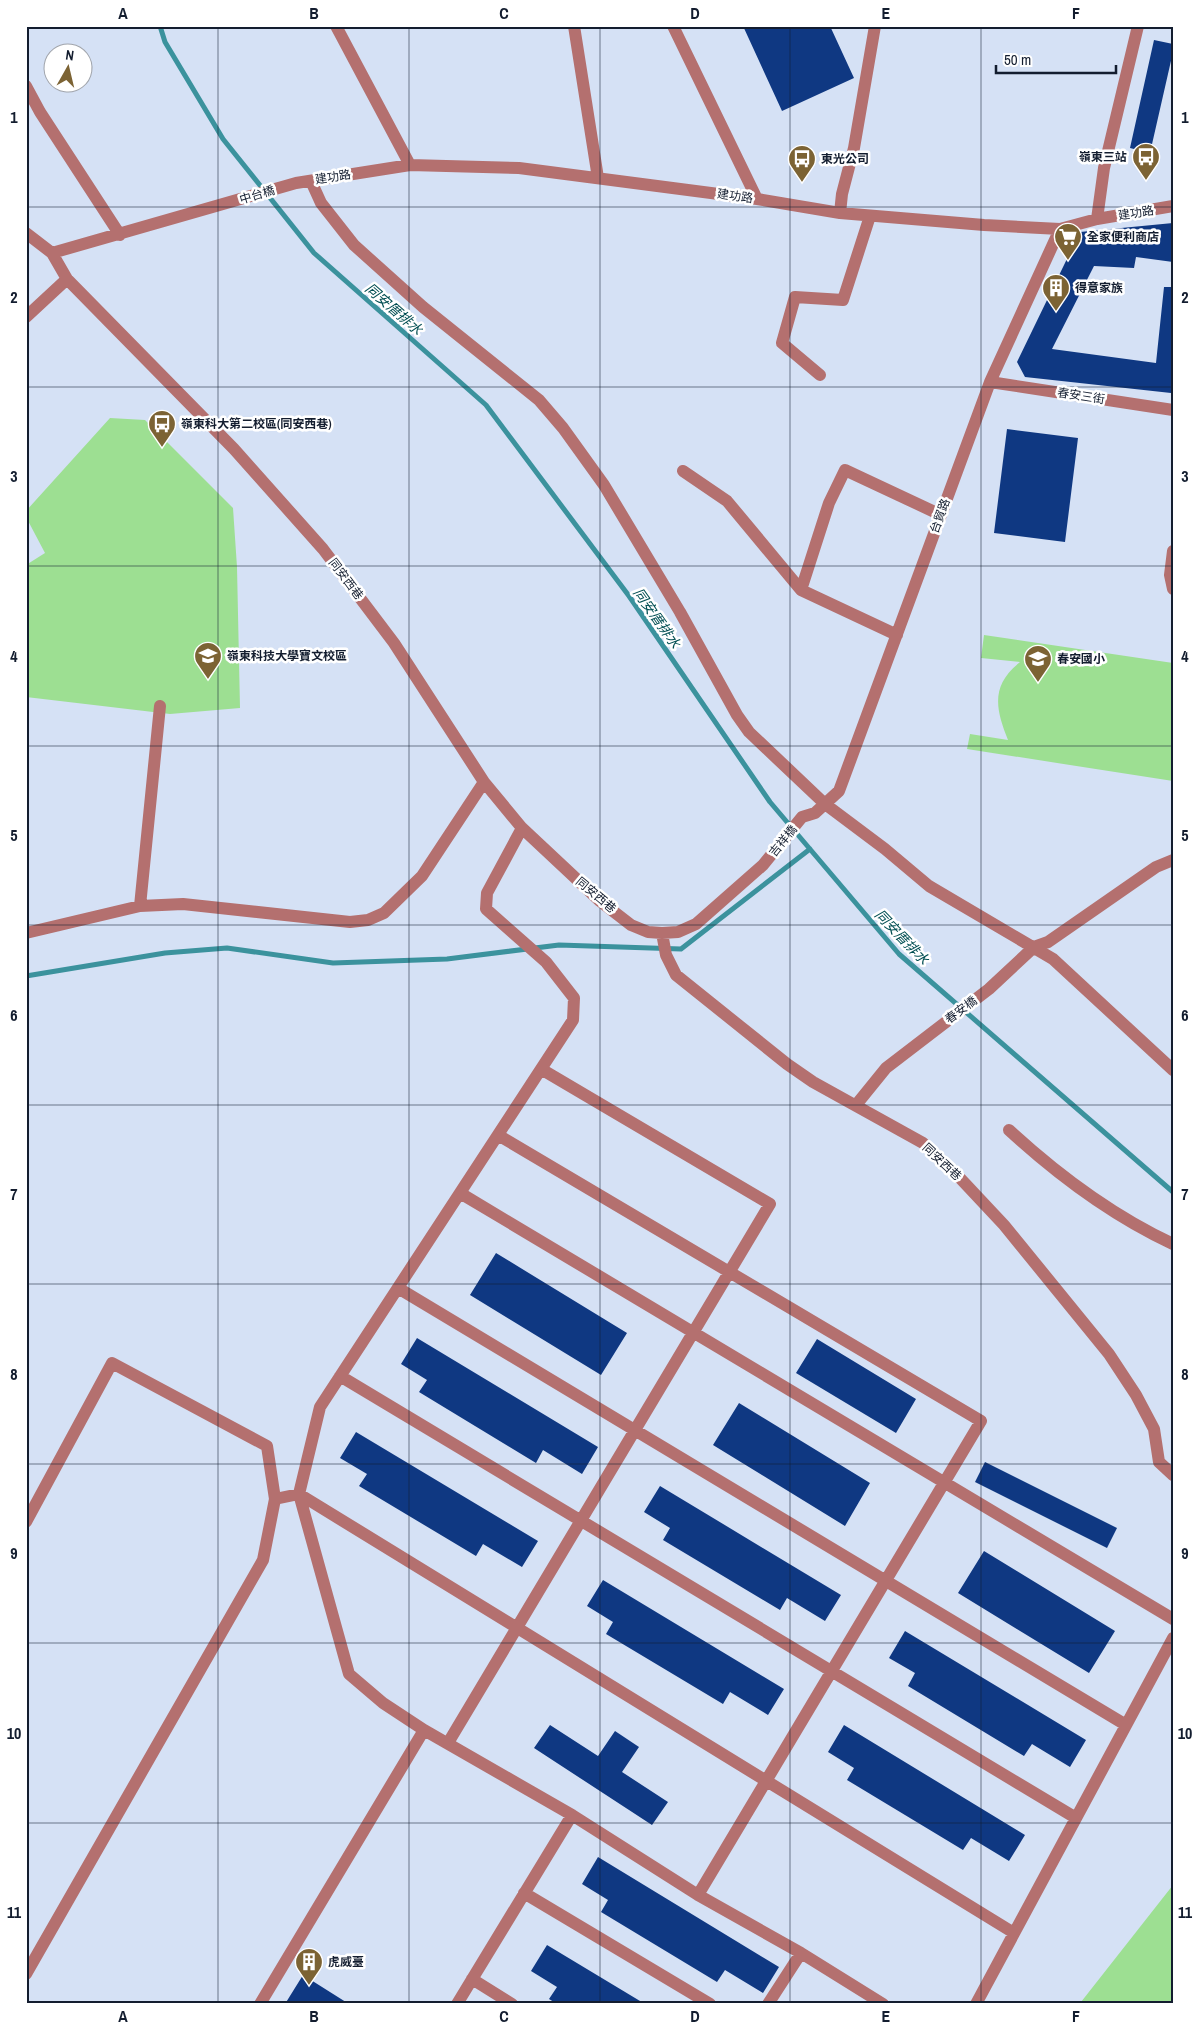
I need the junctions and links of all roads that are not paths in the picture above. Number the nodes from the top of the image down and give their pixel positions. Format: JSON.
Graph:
{"nodes":[{"id":1,"x":336,"y":26,"type":"edge"},
{"id":2,"x":574,"y":26,"type":"edge"},
{"id":3,"x":673,"y":26,"type":"edge"},
{"id":4,"x":875,"y":26,"type":"edge"},
{"id":5,"x":1138,"y":26,"type":"edge"},
{"id":6,"x":26,"y":86,"type":"edge"},
{"id":7,"x":410,"y":166,"type":"junction"},
{"id":8,"x":598,"y":178,"type":"junction"},
{"id":9,"x":312,"y":181,"type":"junction"},
{"id":10,"x":296,"y":183,"type":"joint"},
{"id":11,"x":757,"y":199,"type":"junction"},
{"id":12,"x":1173,"y":206,"type":"edge"},
{"id":13,"x":840,"y":213,"type":"junction"},
{"id":14,"x":870,"y":216,"type":"junction"},
{"id":15,"x":1097,"y":219,"type":"junction"},
{"id":16,"x":1060,"y":229,"type":"junction"},
{"id":17,"x":26,"y":233,"type":"edge"},
{"id":18,"x":120,"y":234,"type":"junction"},
{"id":19,"x":52,"y":253,"type":"junction"},
{"id":20,"x":67,"y":279,"type":"junction"},
{"id":21,"x":26,"y":317,"type":"edge"},
{"id":22,"x":820,"y":375,"type":"dead end"},
{"id":23,"x":990,"y":382,"type":"junction"},
{"id":24,"x":1173,"y":410,"type":"edge"},
{"id":25,"x":683,"y":471,"type":"dead end"},
{"id":26,"x":941,"y":515,"type":"junction"},
{"id":27,"x":1173,"y":551,"type":"edge"},
{"id":28,"x":1173,"y":589,"type":"edge"},
{"id":29,"x":801,"y":590,"type":"junction"},
{"id":30,"x":897,"y":635,"type":"junction"},
{"id":31,"x":160,"y":706,"type":"dead end"},
{"id":32,"x":484,"y":782,"type":"junction"},
{"id":33,"x":825,"y":804,"type":"junction"},
{"id":34,"x":802,"y":817,"type":"joint"},
{"id":35,"x":522,"y":828,"type":"junction"},
{"id":36,"x":1173,"y":860,"type":"edge"},
{"id":37,"x":140,"y":906,"type":"junction"},
{"id":38,"x":26,"y":933,"type":"edge"},
{"id":39,"x":662,"y":933,"type":"junction"},
{"id":40,"x":1034,"y":947,"type":"junction"},
{"id":41,"x":541,"y":1069,"type":"junction"},
{"id":42,"x":1173,"y":1070,"type":"edge"},
{"id":43,"x":856,"y":1105,"type":"junction"},
{"id":44,"x":1009,"y":1130,"type":"dead end"},
{"id":45,"x":498,"y":1135,"type":"junction"},
{"id":46,"x":460,"y":1193,"type":"junction"},
{"id":47,"x":1173,"y":1244,"type":"edge"},
{"id":48,"x":730,"y":1272,"type":"junction"},
{"id":49,"x":398,"y":1288,"type":"junction"},
{"id":50,"x":694,"y":1332,"type":"junction"},
{"id":51,"x":340,"y":1376,"type":"junction"},
{"id":52,"x":635,"y":1430,"type":"junction"},
{"id":53,"x":1173,"y":1475,"type":"edge"},
{"id":54,"x":944,"y":1482,"type":"junction"},
{"id":55,"x":299,"y":1494,"type":"junction"},
{"id":56,"x":275,"y":1498,"type":"junction"},
{"id":57,"x":26,"y":1522,"type":"edge"},
{"id":58,"x":580,"y":1523,"type":"junction"},
{"id":59,"x":885,"y":1581,"type":"junction"},
{"id":60,"x":1173,"y":1619,"type":"edge"},
{"id":61,"x":516,"y":1629,"type":"junction"},
{"id":62,"x":1173,"y":1638,"type":"edge"},
{"id":63,"x":832,"y":1670,"type":"junction"},
{"id":64,"x":1126,"y":1725,"type":"junction"},
{"id":65,"x":424,"y":1730,"type":"junction"},
{"id":66,"x":448,"y":1743,"type":"junction"},
{"id":67,"x":767,"y":1779,"type":"junction"},
{"id":68,"x":572,"y":1815,"type":"junction"},
{"id":69,"x":1076,"y":1818,"type":"junction"},
{"id":70,"x":524,"y":1893,"type":"junction"},
{"id":71,"x":698,"y":1895,"type":"junction"},
{"id":72,"x":1014,"y":1933,"type":"junction"},
{"id":73,"x":800,"y":1953,"type":"junction"},
{"id":74,"x":26,"y":1974,"type":"edge"},
{"id":75,"x":472,"y":1979,"type":"junction"},
{"id":76,"x":260,"y":2004,"type":"edge"},
{"id":77,"x":457,"y":2004,"type":"edge"},
{"id":78,"x":512,"y":2004,"type":"edge"},
{"id":79,"x":710,"y":2004,"type":"edge"},
{"id":80,"x":768,"y":2004,"type":"edge"},
{"id":81,"x":883,"y":2004,"type":"edge"},
{"id":82,"x":976,"y":2004,"type":"edge"}],
"edges":[{"from":1,"to":7,"type":"street"},
{"from":2,"to":8,"type":"street"},
{"from":3,"to":11,"type":"street"},
{"from":4,"to":13,"type":"street"},
{"from":5,"to":15,"type":"street"},
{"from":6,"to":18,"type":"street"},
{"from":7,"to":8,"type":"street","name":"建功路"},
{"from":7,"to":9,"type":"street","name":"建功路"},
{"from":8,"to":11,"type":"street","name":"建功路"},
{"from":9,"to":10,"type":"street","name":"建功路"},
{"from":9,"to":33,"type":"street"},
{"from":10,"to":18,"type":"street","name":"中台橋"},
{"from":11,"to":13,"type":"street","name":"建功路"},
{"from":12,"to":15,"type":"street","name":"建功路"},
{"from":13,"to":14,"type":"street","name":"建功路"},
{"from":14,"to":16,"type":"street","name":"建功路"},
{"from":14,"to":22,"type":"street"},
{"from":15,"to":16,"type":"street","name":"建功路"},
{"from":16,"to":23,"type":"street","name":"台貿路"},
{"from":17,"to":19,"type":"street"},
{"from":18,"to":19,"type":"street"},
{"from":19,"to":20,"type":"street","name":"同安西巷"},
{"from":20,"to":21,"type":"street"},
{"from":20,"to":32,"type":"street","name":"同安西巷"},
{"from":23,"to":24,"type":"street","name":"春安三街"},
{"from":23,"to":26,"type":"street","name":"台貿路"},
{"from":25,"to":29,"type":"street"},
{"from":26,"to":29,"type":"street"},
{"from":26,"to":30,"type":"street","name":"台貿路"},
{"from":27,"to":28,"type":"street"},
{"from":29,"to":30,"type":"street"},
{"from":30,"to":33,"type":"street","name":"台貿路"},
{"from":31,"to":37,"type":"street"},
{"from":32,"to":35,"type":"street","name":"同安西巷"},
{"from":32,"to":37,"type":"street"},
{"from":33,"to":34,"type":"street","name":"台貿路"},
{"from":33,"to":40,"type":"street"},
{"from":34,"to":39,"type":"street","name":"吉祥橋"},
{"from":35,"to":39,"type":"street","name":"同安西巷"},
{"from":35,"to":41,"type":"street"},
{"from":36,"to":40,"type":"street"},
{"from":37,"to":38,"type":"street"},
{"from":39,"to":43,"type":"street","name":"同安西巷"},
{"from":40,"to":42,"type":"street"},
{"from":40,"to":43,"type":"street","name":"春安橋"},
{"from":41,"to":45,"type":"street"},
{"from":41,"to":48,"type":"street"},
{"from":43,"to":53,"type":"street","name":"同安西巷"},
{"from":44,"to":47,"type":"street"},
{"from":45,"to":46,"type":"street"},
{"from":45,"to":48,"type":"street"},
{"from":46,"to":49,"type":"street"},
{"from":46,"to":50,"type":"street"},
{"from":48,"to":50,"type":"street"},
{"from":48,"to":54,"type":"street"},
{"from":49,"to":51,"type":"street"},
{"from":49,"to":52,"type":"street"},
{"from":50,"to":52,"type":"street"},
{"from":50,"to":54,"type":"street"},
{"from":51,"to":55,"type":"street"},
{"from":51,"to":58,"type":"street"},
{"from":52,"to":58,"type":"street"},
{"from":52,"to":59,"type":"street"},
{"from":54,"to":59,"type":"street"},
{"from":54,"to":60,"type":"street"},
{"from":55,"to":56,"type":"street"},
{"from":55,"to":61,"type":"street"},
{"from":55,"to":65,"type":"street"},
{"from":56,"to":57,"type":"street"},
{"from":56,"to":74,"type":"street"},
{"from":58,"to":61,"type":"street"},
{"from":58,"to":63,"type":"street"},
{"from":59,"to":63,"type":"street"},
{"from":59,"to":64,"type":"street"},
{"from":61,"to":66,"type":"street"},
{"from":61,"to":67,"type":"street"},
{"from":62,"to":64,"type":"street"},
{"from":63,"to":67,"type":"street"},
{"from":63,"to":69,"type":"street"},
{"from":64,"to":69,"type":"street"},
{"from":65,"to":66,"type":"street"},
{"from":65,"to":76,"type":"street"},
{"from":66,"to":68,"type":"street"},
{"from":67,"to":71,"type":"street"},
{"from":67,"to":72,"type":"street"},
{"from":68,"to":70,"type":"street"},
{"from":68,"to":71,"type":"street"},
{"from":69,"to":72,"type":"street"},
{"from":70,"to":75,"type":"street"},
{"from":70,"to":79,"type":"street"},
{"from":71,"to":73,"type":"street"},
{"from":72,"to":82,"type":"street"},
{"from":73,"to":80,"type":"street"},
{"from":73,"to":81,"type":"street"},
{"from":75,"to":77,"type":"street"},
{"from":75,"to":78,"type":"street"}]}
